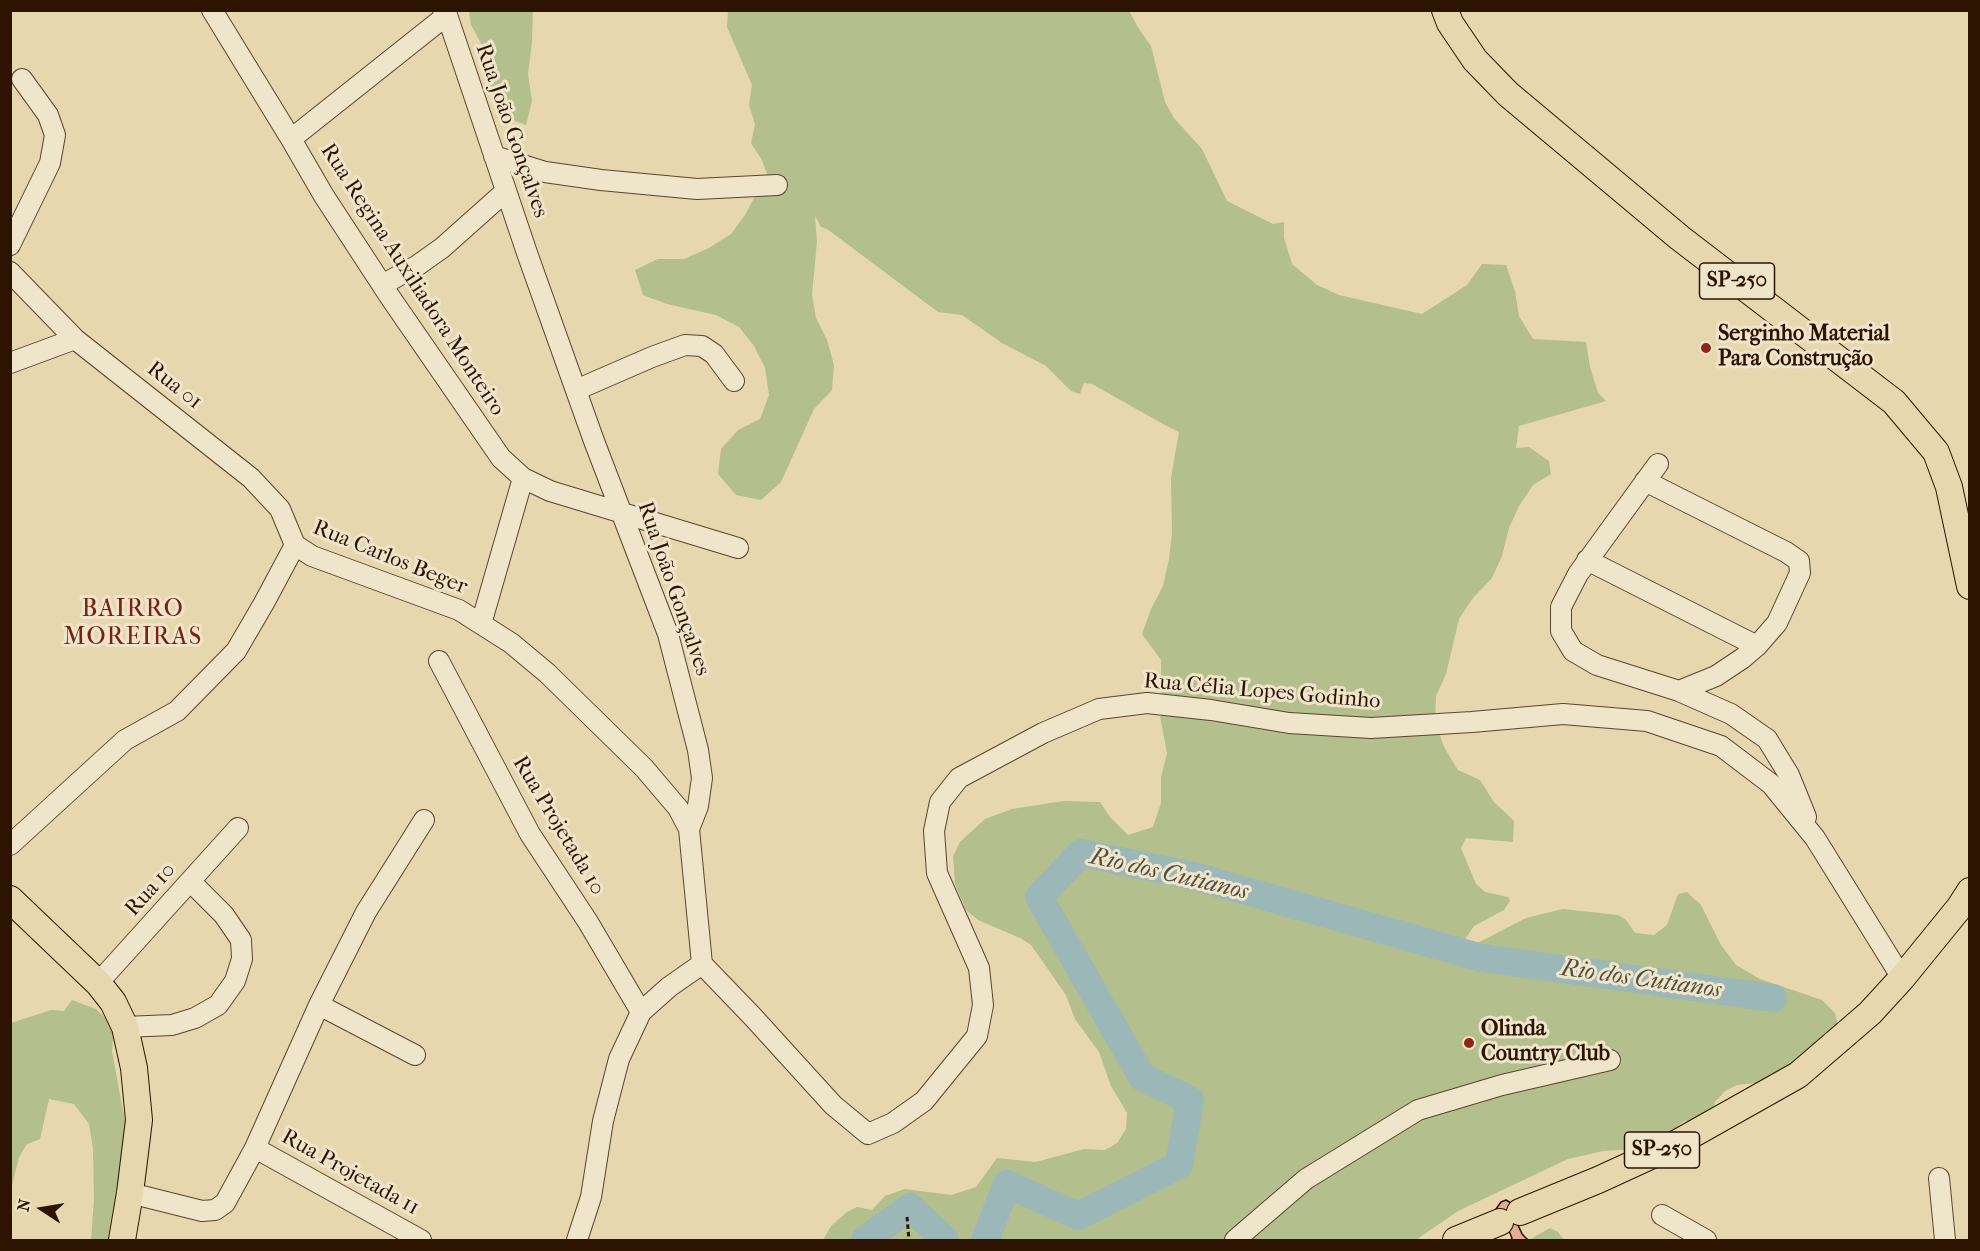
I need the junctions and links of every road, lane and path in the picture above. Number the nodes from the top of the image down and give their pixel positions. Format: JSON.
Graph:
{"nodes":[{"id":1,"x":212,"y":10,"type":"edge"},
{"id":2,"x":1445,"y":10,"type":"edge"},
{"id":3,"x":445,"y":13,"type":"edge"},
{"id":4,"x":22,"y":79,"type":"dead end"},
{"id":5,"x":291,"y":138,"type":"junction"},
{"id":6,"x":494,"y":156,"type":"junction"},
{"id":7,"x":777,"y":185,"type":"dead end"},
{"id":8,"x":506,"y":191,"type":"junction"},
{"id":9,"x":10,"y":245,"type":"edge"},
{"id":10,"x":10,"y":272,"type":"edge"},
{"id":11,"x":382,"y":285,"type":"junction"},
{"id":12,"x":75,"y":339,"type":"junction"},
{"id":13,"x":10,"y":363,"type":"edge"},
{"id":14,"x":734,"y":381,"type":"dead end"},
{"id":15,"x":576,"y":390,"type":"junction"},
{"id":16,"x":1658,"y":464,"type":"dead end"},
{"id":17,"x":523,"y":478,"type":"junction"},
{"id":18,"x":1646,"y":481,"type":"junction"},
{"id":19,"x":624,"y":515,"type":"junction"},
{"id":20,"x":295,"y":545,"type":"junction"},
{"id":21,"x":738,"y":548,"type":"dead end"},
{"id":22,"x":1587,"y":560,"type":"junction"},
{"id":23,"x":1970,"y":585,"type":"edge"},
{"id":24,"x":481,"y":624,"type":"junction"},
{"id":25,"x":1757,"y":646,"type":"junction"},
{"id":26,"x":439,"y":660,"type":"dead end"},
{"id":27,"x":1679,"y":691,"type":"junction"},
{"id":28,"x":424,"y":820,"type":"dead end"},
{"id":29,"x":238,"y":828,"type":"dead end"},
{"id":30,"x":689,"y":829,"type":"junction"},
{"id":31,"x":1815,"y":838,"type":"junction"},
{"id":32,"x":10,"y":845,"type":"edge"},
{"id":33,"x":191,"y":882,"type":"junction"},
{"id":34,"x":1970,"y":891,"type":"edge"},
{"id":35,"x":10,"y":899,"type":"edge"},
{"id":36,"x":702,"y":964,"type":"junction"},
{"id":37,"x":1902,"y":978,"type":"junction"},
{"id":38,"x":99,"y":983,"type":"junction"},
{"id":39,"x":319,"y":1005,"type":"junction"},
{"id":40,"x":641,"y":1012,"type":"junction"},
{"id":41,"x":125,"y":1027,"type":"junction"},
{"id":42,"x":415,"y":1054,"type":"dead end"},
{"id":43,"x":1610,"y":1060,"type":"dead end"},
{"id":44,"x":255,"y":1148,"type":"junction"},
{"id":45,"x":1939,"y":1178,"type":"dead end"},
{"id":46,"x":130,"y":1193,"type":"junction"},
{"id":47,"x":1662,"y":1215,"type":"dead end"},
{"id":48,"x":908,"y":1217,"type":"dead end"},
{"id":49,"x":122,"y":1240,"type":"edge"},
{"id":50,"x":421,"y":1240,"type":"edge"},
{"id":51,"x":577,"y":1240,"type":"edge"},
{"id":52,"x":909,"y":1240,"type":"edge"},
{"id":53,"x":1234,"y":1240,"type":"edge"},
{"id":54,"x":1456,"y":1240,"type":"edge"},
{"id":55,"x":1706,"y":1240,"type":"edge"},
{"id":56,"x":1945,"y":1240,"type":"edge"}],
"edges":[{"from":1,"to":5,"type":"street","name":"Rua Regina Auxiliadora Monteiro"},
{"from":2,"to":23,"type":"main road","number":"SP-250"},
{"from":3,"to":5,"type":"street"},
{"from":3,"to":6,"type":"street","name":"Rua João Gonçalves"},
{"from":4,"to":9,"type":"street"},
{"from":5,"to":11,"type":"street","name":"Rua Regina Auxiliadora Monteiro"},
{"from":6,"to":7,"type":"street"},
{"from":6,"to":8,"type":"street","name":"Rua João Gonçalves"},
{"from":8,"to":11,"type":"street"},
{"from":8,"to":15,"type":"street","name":"Rua João Gonçalves"},
{"from":10,"to":12,"type":"street","name":"Rua 01"},
{"from":11,"to":17,"type":"street","name":"Rua Regina Auxiliadora Monteiro"},
{"from":12,"to":13,"type":"street"},
{"from":12,"to":20,"type":"street","name":"Rua 01"},
{"from":14,"to":15,"type":"street"},
{"from":15,"to":19,"type":"street","name":"Rua João Gonçalves"},
{"from":16,"to":18,"type":"street"},
{"from":17,"to":19,"type":"street","name":"Rua Regina Auxiliadora Monteiro"},
{"from":17,"to":24,"type":"street"},
{"from":18,"to":22,"type":"street"},
{"from":18,"to":25,"type":"street"},
{"from":19,"to":21,"type":"street","name":"Rua Regina Auxiliadora Monteiro"},
{"from":19,"to":30,"type":"street","name":"Rua João Gonçalves"},
{"from":20,"to":24,"type":"street","name":"Rua Carlos Beger"},
{"from":20,"to":32,"type":"street","name":"Rua Carlos Beger"},
{"from":22,"to":25,"type":"street"},
{"from":22,"to":27,"type":"street"},
{"from":24,"to":30,"type":"street","name":"Rua Carlos Beger"},
{"from":25,"to":27,"type":"street"},
{"from":26,"to":40,"type":"street","name":"Rua Projetada 10"},
{"from":27,"to":31,"type":"street"},
{"from":28,"to":39,"type":"street"},
{"from":29,"to":33,"type":"street","name":"Rua 10"},
{"from":30,"to":36,"type":"street","name":"Rua João Gonçalves"},
{"from":31,"to":36,"type":"street","name":"Rua Célia Lopes Godinho"},
{"from":31,"to":37,"type":"street","name":"Rua Célia Lopes Godinho"},
{"from":33,"to":38,"type":"street","name":"Rua 10"},
{"from":33,"to":41,"type":"street"},
{"from":34,"to":37,"type":"main road","number":"SP-250"},
{"from":35,"to":38,"type":"main road"},
{"from":36,"to":40,"type":"street"},
{"from":37,"to":54,"type":"main road","number":"SP-250"},
{"from":38,"to":41,"type":"main road"},
{"from":39,"to":42,"type":"street"},
{"from":39,"to":44,"type":"street"},
{"from":40,"to":51,"type":"street"},
{"from":41,"to":46,"type":"main road"},
{"from":43,"to":53,"type":"street"},
{"from":44,"to":46,"type":"street"},
{"from":44,"to":50,"type":"street","name":"Rua Projetada 11"},
{"from":45,"to":56,"type":"street"},
{"from":46,"to":49,"type":"main road"},
{"from":47,"to":55,"type":"street"},
{"from":48,"to":52,"type":"path"}]}
